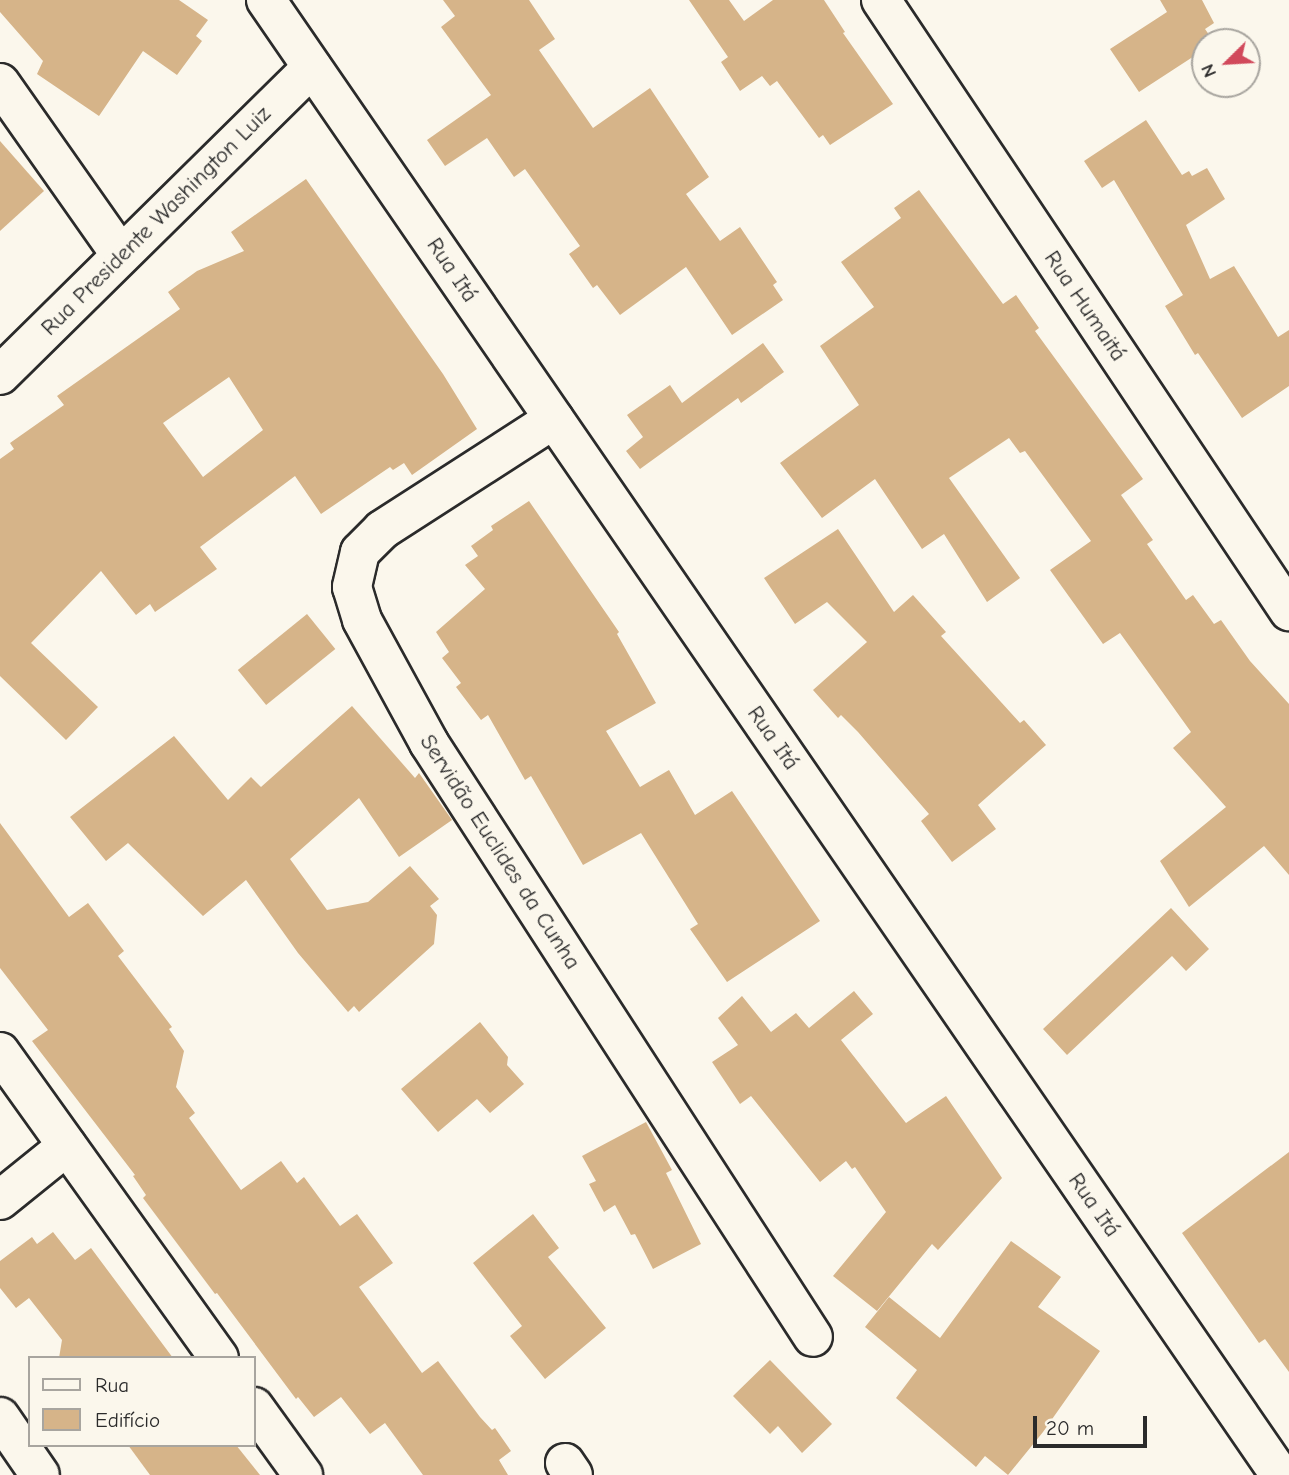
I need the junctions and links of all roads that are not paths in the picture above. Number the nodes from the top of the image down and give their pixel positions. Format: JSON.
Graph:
{"nodes":[{"id":1,"x":266,"y":0,"type":"edge"},
{"id":2,"x":881,"y":0,"type":"edge"},
{"id":3,"x":312,"y":67,"type":"junction"},
{"id":4,"x":0,"y":83,"type":"edge"},
{"id":5,"x":121,"y":255,"type":"junction"},
{"id":6,"x":0,"y":375,"type":"edge"},
{"id":7,"x":554,"y":419,"type":"junction"},
{"id":8,"x":1289,"y":611,"type":"edge"},
{"id":9,"x":0,"y":1052,"type":"edge"},
{"id":10,"x":67,"y":1146,"type":"junction"},
{"id":11,"x":0,"y":1200,"type":"edge"},
{"id":12,"x":813,"y":1337,"type":"dead end"},
{"id":13,"x":218,"y":1356,"type":"edge"},
{"id":14,"x":256,"y":1410,"type":"edge"},
{"id":15,"x":0,"y":1417,"type":"edge"},
{"id":16,"x":40,"y":1475,"type":"edge"},
{"id":17,"x":303,"y":1475,"type":"edge"},
{"id":18,"x":1280,"y":1475,"type":"edge"}],
"edges":[{"from":1,"to":3,"type":"street","name":"Rua Itá"},
{"from":2,"to":8,"type":"street","name":"Rua Humaitá"},
{"from":3,"to":5,"type":"street","name":"Rua Presidente Washington Luiz"},
{"from":3,"to":7,"type":"street","name":"Rua Itá"},
{"from":4,"to":5,"type":"street"},
{"from":5,"to":6,"type":"street","name":"Rua Presidente Washington Luiz"},
{"from":7,"to":12,"type":"street","name":"Servidão Euclides da Cunha"},
{"from":7,"to":18,"type":"street","name":"Rua Itá"},
{"from":9,"to":10,"type":"street"},
{"from":10,"to":11,"type":"street"},
{"from":10,"to":13,"type":"street"},
{"from":14,"to":17,"type":"street"},
{"from":15,"to":16,"type":"street"}]}
